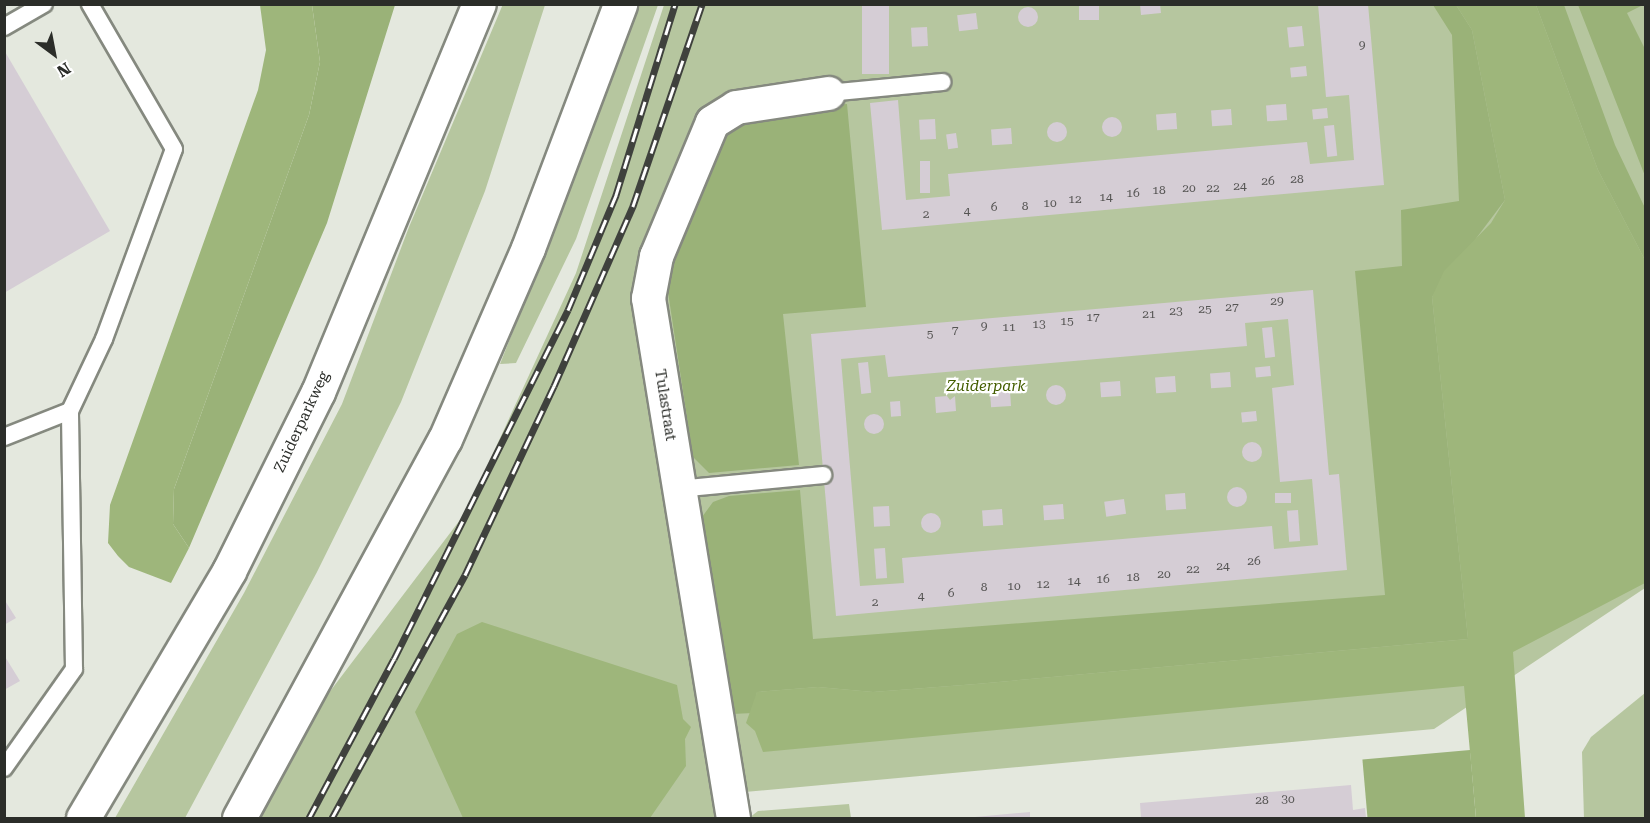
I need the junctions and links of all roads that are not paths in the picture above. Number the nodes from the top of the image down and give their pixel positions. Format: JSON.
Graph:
{"nodes":[{"id":1,"x":44,"y":4,"type":"edge"},
{"id":2,"x":90,"y":4,"type":"edge"},
{"id":3,"x":479,"y":4,"type":"edge"},
{"id":4,"x":620,"y":4,"type":"edge"},
{"id":5,"x":4,"y":27,"type":"edge"},
{"id":6,"x":942,"y":82,"type":"dead end"},
{"id":7,"x":828,"y":93,"type":"joint"},
{"id":8,"x":70,"y":411,"type":"junction"},
{"id":9,"x":4,"y":437,"type":"edge"},
{"id":10,"x":824,"y":475,"type":"dead end"},
{"id":11,"x":678,"y":489,"type":"junction"},
{"id":12,"x":4,"y":768,"type":"edge"},
{"id":13,"x":83,"y":819,"type":"edge"},
{"id":14,"x":239,"y":819,"type":"edge"},
{"id":15,"x":733,"y":819,"type":"edge"}],
"edges":[{"from":1,"to":5,"type":"lane"},
{"from":2,"to":8,"type":"lane"},
{"from":3,"to":13,"type":"main road","name":"Zuiderparkweg"},
{"from":4,"to":14,"type":"main road"},
{"from":6,"to":7,"type":"lane"},
{"from":7,"to":11,"type":"main road","name":"Tulastraat"},
{"from":8,"to":9,"type":"lane"},
{"from":8,"to":12,"type":"lane"},
{"from":10,"to":11,"type":"lane"},
{"from":11,"to":15,"type":"main road","name":"Tulastraat"}]}
